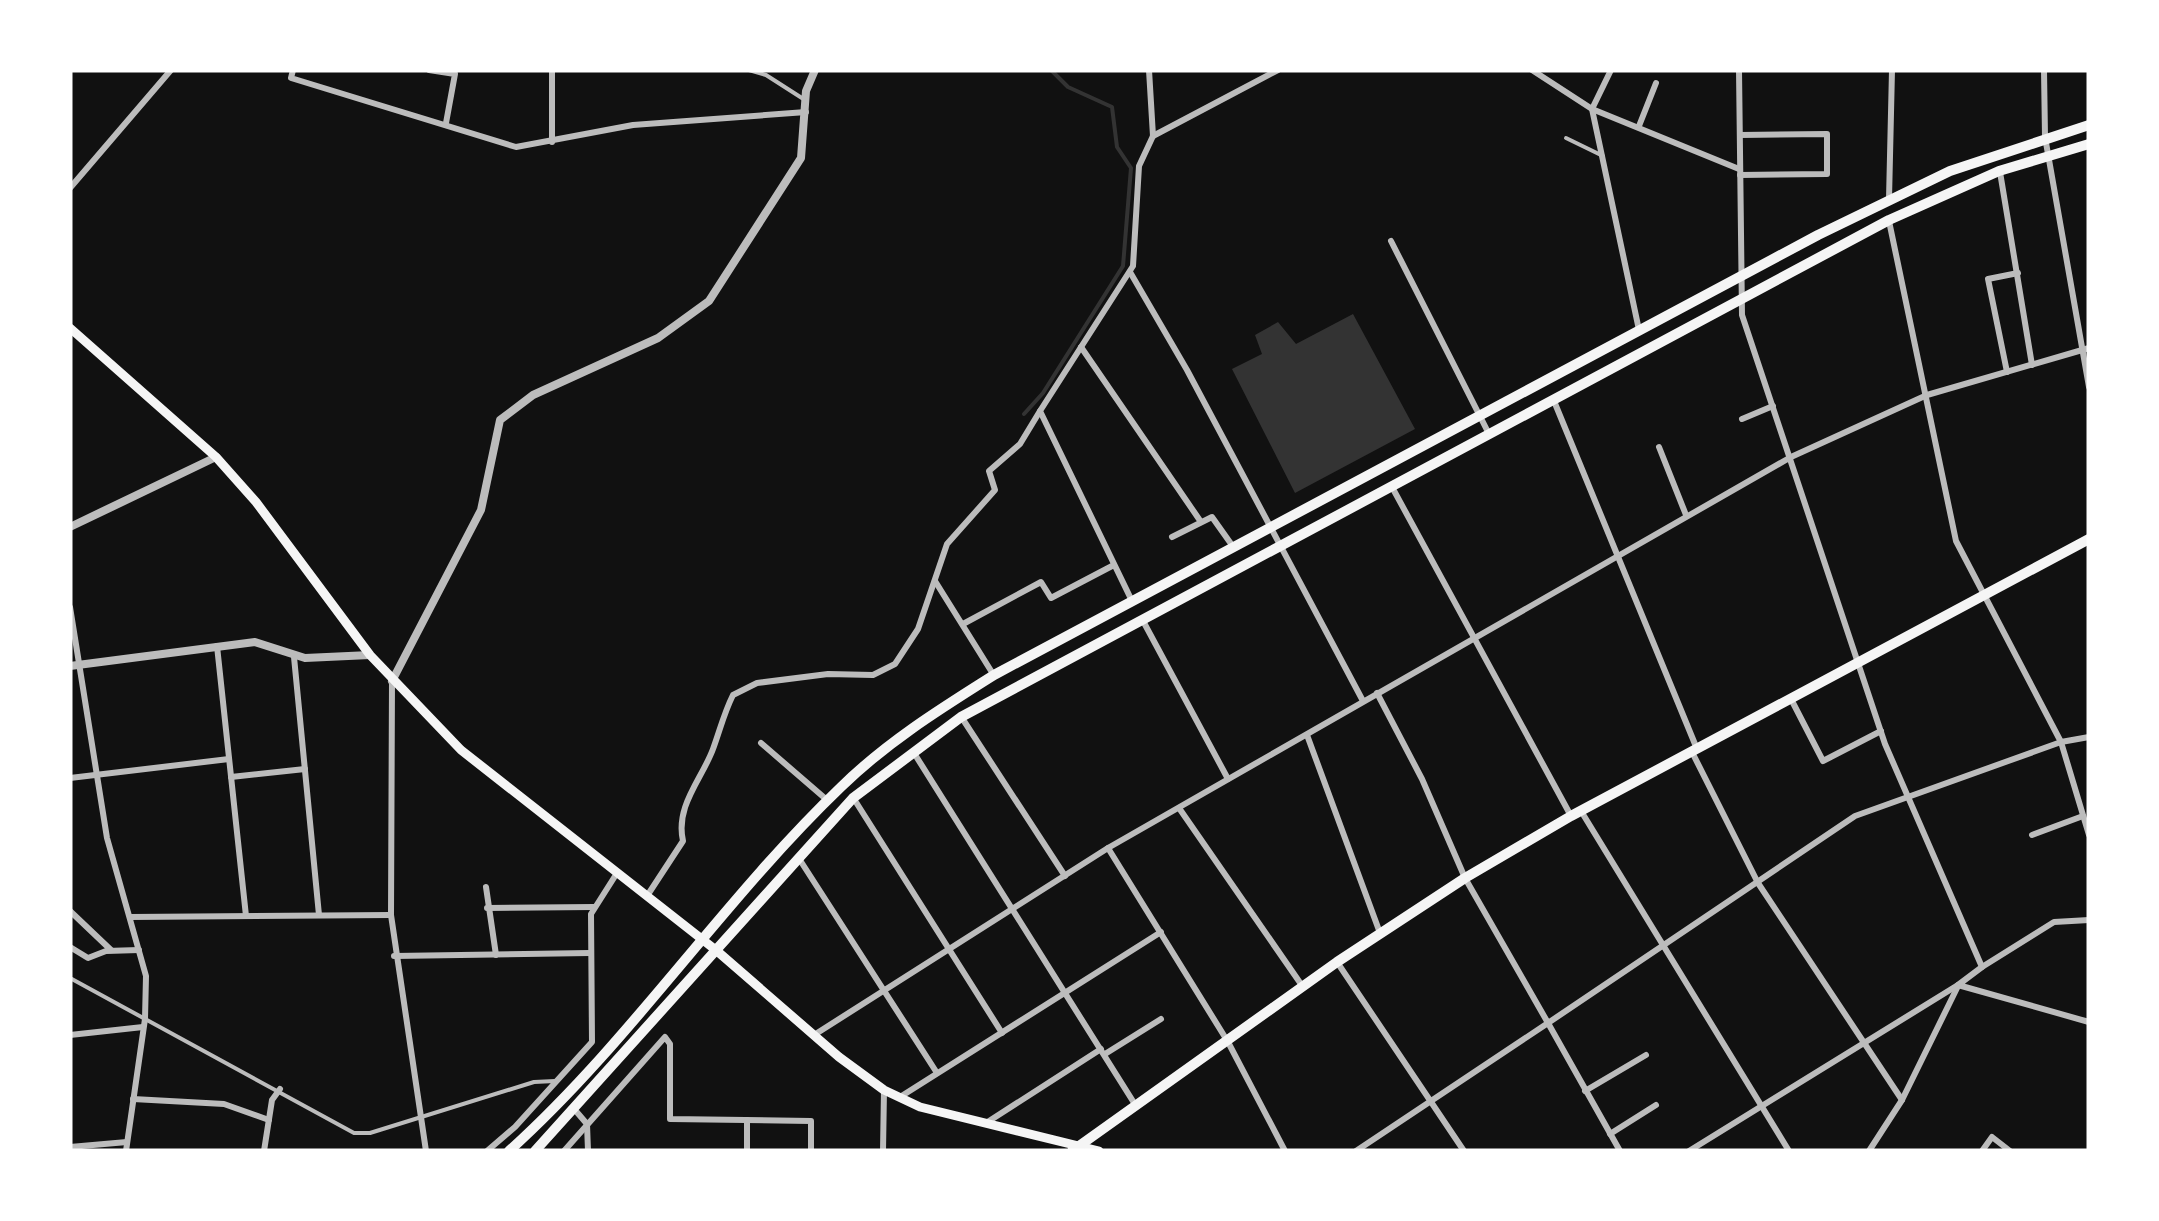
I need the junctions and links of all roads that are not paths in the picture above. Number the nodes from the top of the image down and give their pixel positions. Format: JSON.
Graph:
{"nodes":[{"id":1,"x":171,"y":70,"type":"edge"},
{"id":2,"x":293,"y":70,"type":"edge"},
{"id":3,"x":434,"y":70,"type":"edge"},
{"id":4,"x":552,"y":70,"type":"edge"},
{"id":5,"x":749,"y":70,"type":"edge"},
{"id":6,"x":815,"y":70,"type":"edge"},
{"id":7,"x":1148,"y":70,"type":"edge"},
{"id":8,"x":1278,"y":70,"type":"edge"},
{"id":9,"x":1532,"y":70,"type":"edge"},
{"id":10,"x":1610,"y":70,"type":"edge"},
{"id":11,"x":1739,"y":70,"type":"edge"},
{"id":12,"x":1892,"y":70,"type":"edge"},
{"id":13,"x":2044,"y":70,"type":"edge"},
{"id":14,"x":1656,"y":83,"type":"dead end"},
{"id":15,"x":805,"y":100,"type":"junction"},
{"id":16,"x":1592,"y":109,"type":"junction"},
{"id":17,"x":806,"y":112,"type":"junction"},
{"id":18,"x":446,"y":123,"type":"junction"},
{"id":19,"x":2089,"y":124,"type":"edge"},
{"id":20,"x":1640,"y":126,"type":"junction"},
{"id":21,"x":1740,"y":135,"type":"junction"},
{"id":22,"x":1153,"y":136,"type":"junction"},
{"id":23,"x":2045,"y":137,"type":"junction"},
{"id":24,"x":1566,"y":138,"type":"dead end"},
{"id":25,"x":552,"y":142,"type":"junction"},
{"id":26,"x":2089,"y":144,"type":"edge"},
{"id":27,"x":2048,"y":155,"type":"junction"},
{"id":28,"x":1603,"y":156,"type":"junction"},
{"id":29,"x":1999,"y":171,"type":"junction"},
{"id":30,"x":1739,"y":172,"type":"junction"},
{"id":31,"x":70,"y":188,"type":"edge"},
{"id":32,"x":1889,"y":199,"type":"junction"},
{"id":33,"x":1889,"y":220,"type":"junction"},
{"id":34,"x":1392,"y":240,"type":"dead end"},
{"id":35,"x":1130,"y":272,"type":"junction"},
{"id":36,"x":2018,"y":273,"type":"junction"},
{"id":37,"x":1738,"y":280,"type":"junction"},
{"id":38,"x":1740,"y":299,"type":"junction"},
{"id":39,"x":72,"y":332,"type":"edge"},
{"id":40,"x":1640,"y":332,"type":"junction"},
{"id":41,"x":1081,"y":348,"type":"junction"},
{"id":42,"x":2086,"y":349,"type":"edge"},
{"id":43,"x":2032,"y":365,"type":"junction"},
{"id":44,"x":2007,"y":372,"type":"junction"},
{"id":45,"x":2089,"y":387,"type":"edge"},
{"id":46,"x":1927,"y":395,"type":"junction"},
{"id":47,"x":1554,"y":400,"type":"junction"},
{"id":48,"x":1773,"y":406,"type":"junction"},
{"id":49,"x":1040,"y":412,"type":"junction"},
{"id":50,"x":1479,"y":416,"type":"junction"},
{"id":51,"x":1742,"y":419,"type":"dead end"},
{"id":52,"x":1489,"y":434,"type":"junction"},
{"id":53,"x":1659,"y":447,"type":"dead end"},
{"id":54,"x":1791,"y":456,"type":"junction"},
{"id":55,"x":216,"y":457,"type":"junction"},
{"id":56,"x":1392,"y":487,"type":"junction"},
{"id":57,"x":1686,"y":514,"type":"junction"},
{"id":58,"x":1201,"y":522,"type":"junction"},
{"id":59,"x":70,"y":527,"type":"edge"},
{"id":60,"x":1270,"y":530,"type":"junction"},
{"id":61,"x":1172,"y":538,"type":"dead end"},
{"id":62,"x":2089,"y":539,"type":"edge"},
{"id":63,"x":1280,"y":547,"type":"junction"},
{"id":64,"x":1235,"y":548,"type":"junction"},
{"id":65,"x":1617,"y":556,"type":"junction"},
{"id":66,"x":1112,"y":566,"type":"junction"},
{"id":67,"x":935,"y":581,"type":"junction"},
{"id":68,"x":1981,"y":596,"type":"junction"},
{"id":69,"x":1132,"y":602,"type":"junction"},
{"id":70,"x":70,"y":607,"type":"edge"},
{"id":71,"x":1142,"y":619,"type":"junction"},
{"id":72,"x":964,"y":624,"type":"junction"},
{"id":73,"x":1474,"y":636,"type":"junction"},
{"id":74,"x":217,"y":646,"type":"junction"},
{"id":75,"x":370,"y":656,"type":"junction"},
{"id":76,"x":294,"y":657,"type":"junction"},
{"id":77,"x":1860,"y":662,"type":"junction"},
{"id":78,"x":74,"y":666,"type":"edge"},
{"id":79,"x":994,"y":675,"type":"junction"},
{"id":80,"x":392,"y":682,"type":"junction"},
{"id":81,"x":1377,"y":693,"type":"junction"},
{"id":82,"x":1792,"y":698,"type":"junction"},
{"id":83,"x":1362,"y":702,"type":"junction"},
{"id":84,"x":961,"y":717,"type":"junction"},
{"id":85,"x":1881,"y":732,"type":"junction"},
{"id":86,"x":1307,"y":735,"type":"junction"},
{"id":87,"x":2089,"y":737,"type":"edge"},
{"id":88,"x":2061,"y":742,"type":"junction"},
{"id":89,"x":761,"y":743,"type":"dead end"},
{"id":90,"x":1694,"y":750,"type":"junction"},
{"id":91,"x":913,"y":752,"type":"junction"},
{"id":92,"x":229,"y":760,"type":"junction"},
{"id":93,"x":306,"y":769,"type":"junction"},
{"id":94,"x":96,"y":774,"type":"junction"},
{"id":95,"x":231,"y":777,"type":"junction"},
{"id":96,"x":70,"y":778,"type":"edge"},
{"id":97,"x":1228,"y":779,"type":"junction"},
{"id":98,"x":853,"y":798,"type":"junction"},
{"id":99,"x":1910,"y":798,"type":"junction"},
{"id":100,"x":827,"y":800,"type":"junction"},
{"id":101,"x":1178,"y":808,"type":"junction"},
{"id":102,"x":1576,"y":813,"type":"junction"},
{"id":103,"x":2083,"y":816,"type":"junction"},
{"id":104,"x":2032,"y":834,"type":"dead end"},
{"id":105,"x":2089,"y":835,"type":"edge"},
{"id":106,"x":1108,"y":848,"type":"junction"},
{"id":107,"x":798,"y":856,"type":"junction"},
{"id":108,"x":617,"y":873,"type":"junction"},
{"id":109,"x":1064,"y":876,"type":"junction"},
{"id":110,"x":1464,"y":878,"type":"junction"},
{"id":111,"x":1758,"y":883,"type":"junction"},
{"id":112,"x":486,"y":887,"type":"dead end"},
{"id":113,"x":648,"y":896,"type":"junction"},
{"id":114,"x":594,"y":907,"type":"junction"},
{"id":115,"x":487,"y":908,"type":"junction"},
{"id":116,"x":1014,"y":908,"type":"junction"},
{"id":117,"x":70,"y":911,"type":"edge"},
{"id":118,"x":392,"y":914,"type":"junction"},
{"id":119,"x":319,"y":915,"type":"junction"},
{"id":120,"x":246,"y":916,"type":"junction"},
{"id":121,"x":130,"y":917,"type":"junction"},
{"id":122,"x":2089,"y":920,"type":"edge"},
{"id":123,"x":1161,"y":932,"type":"junction"},
{"id":124,"x":1380,"y":933,"type":"junction"},
{"id":125,"x":702,"y":939,"type":"junction"},
{"id":126,"x":1665,"y":944,"type":"junction"},
{"id":127,"x":70,"y":946,"type":"edge"},
{"id":128,"x":951,"y":948,"type":"junction"},
{"id":129,"x":139,"y":950,"type":"junction"},
{"id":130,"x":112,"y":951,"type":"junction"},
{"id":131,"x":717,"y":951,"type":"junction"},
{"id":132,"x":590,"y":953,"type":"junction"},
{"id":133,"x":496,"y":955,"type":"junction"},
{"id":134,"x":394,"y":956,"type":"junction"},
{"id":135,"x":1337,"y":962,"type":"junction"},
{"id":136,"x":1982,"y":967,"type":"junction"},
{"id":137,"x":70,"y":978,"type":"edge"},
{"id":138,"x":1958,"y":984,"type":"junction"},
{"id":139,"x":1303,"y":986,"type":"junction"},
{"id":140,"x":883,"y":991,"type":"junction"},
{"id":141,"x":1066,"y":992,"type":"junction"},
{"id":142,"x":1161,"y":1020,"type":"dead end"},
{"id":143,"x":2089,"y":1022,"type":"edge"},
{"id":144,"x":144,"y":1023,"type":"junction"},
{"id":145,"x":1548,"y":1023,"type":"junction"},
{"id":146,"x":1002,"y":1033,"type":"junction"},
{"id":147,"x":70,"y":1035,"type":"edge"},
{"id":148,"x":813,"y":1036,"type":"junction"},
{"id":149,"x":1228,"y":1042,"type":"junction"},
{"id":150,"x":1865,"y":1042,"type":"junction"},
{"id":151,"x":1103,"y":1052,"type":"junction"},
{"id":152,"x":1646,"y":1055,"type":"dead end"},
{"id":153,"x":937,"y":1074,"type":"junction"},
{"id":154,"x":555,"y":1081,"type":"junction"},
{"id":155,"x":884,"y":1090,"type":"junction"},
{"id":156,"x":278,"y":1091,"type":"junction"},
{"id":157,"x":1586,"y":1091,"type":"junction"},
{"id":158,"x":567,"y":1098,"type":"junction"},
{"id":159,"x":898,"y":1098,"type":"junction"},
{"id":160,"x":134,"y":1099,"type":"junction"},
{"id":161,"x":1902,"y":1100,"type":"junction"},
{"id":162,"x":1432,"y":1102,"type":"junction"},
{"id":163,"x":1656,"y":1105,"type":"dead end"},
{"id":164,"x":1137,"y":1107,"type":"junction"},
{"id":165,"x":1762,"y":1107,"type":"junction"},
{"id":166,"x":574,"y":1110,"type":"junction"},
{"id":167,"x":422,"y":1118,"type":"junction"},
{"id":168,"x":269,"y":1120,"type":"junction"},
{"id":169,"x":747,"y":1120,"type":"junction"},
{"id":170,"x":984,"y":1123,"type":"junction"},
{"id":171,"x":587,"y":1124,"type":"junction"},
{"id":172,"x":1610,"y":1134,"type":"junction"},
{"id":173,"x":128,"y":1142,"type":"junction"},
{"id":174,"x":70,"y":1147,"type":"edge"},
{"id":175,"x":1077,"y":1148,"type":"edge"},
{"id":176,"x":126,"y":1151,"type":"edge"},
{"id":177,"x":264,"y":1151,"type":"edge"},
{"id":178,"x":426,"y":1151,"type":"edge"},
{"id":179,"x":487,"y":1151,"type":"edge"},
{"id":180,"x":509,"y":1151,"type":"edge"},
{"id":181,"x":535,"y":1151,"type":"edge"},
{"id":182,"x":564,"y":1151,"type":"edge"},
{"id":183,"x":588,"y":1151,"type":"edge"},
{"id":184,"x":747,"y":1151,"type":"edge"},
{"id":185,"x":812,"y":1151,"type":"edge"},
{"id":186,"x":882,"y":1151,"type":"edge"},
{"id":187,"x":1099,"y":1151,"type":"edge"},
{"id":188,"x":1286,"y":1151,"type":"edge"},
{"id":189,"x":1356,"y":1151,"type":"edge"},
{"id":190,"x":1464,"y":1151,"type":"edge"},
{"id":191,"x":1620,"y":1151,"type":"edge"},
{"id":192,"x":1689,"y":1151,"type":"edge"},
{"id":193,"x":1789,"y":1151,"type":"edge"},
{"id":194,"x":1869,"y":1151,"type":"edge"},
{"id":195,"x":1982,"y":1151,"type":"edge"},
{"id":196,"x":2010,"y":1151,"type":"edge"}],
"edges":[{"from":1,"to":31,"type":"street"},
{"from":2,"to":18,"type":"street"},
{"from":3,"to":18,"type":"street"},
{"from":4,"to":25,"type":"street"},
{"from":5,"to":15,"type":"street"},
{"from":6,"to":15,"type":"street"},
{"from":7,"to":22,"type":"street"},
{"from":8,"to":22,"type":"street"},
{"from":9,"to":16,"type":"street"},
{"from":10,"to":16,"type":"street"},
{"from":11,"to":21,"type":"street"},
{"from":12,"to":32,"type":"street"},
{"from":13,"to":23,"type":"street"},
{"from":14,"to":20,"type":"street"},
{"from":15,"to":17,"type":"street"},
{"from":16,"to":20,"type":"street"},
{"from":16,"to":28,"type":"street"},
{"from":17,"to":25,"type":"street"},
{"from":17,"to":80,"type":"street"},
{"from":18,"to":25,"type":"street"},
{"from":19,"to":23,"type":"highway"},
{"from":20,"to":30,"type":"street"},
{"from":21,"to":30,"type":"street"},
{"from":21,"to":30,"type":"street"},
{"from":22,"to":35,"type":"street"},
{"from":23,"to":27,"type":"street"},
{"from":23,"to":32,"type":"highway"},
{"from":24,"to":28,"type":"street"},
{"from":26,"to":27,"type":"highway"},
{"from":27,"to":29,"type":"highway"},
{"from":27,"to":42,"type":"street"},
{"from":28,"to":40,"type":"street"},
{"from":29,"to":33,"type":"highway"},
{"from":29,"to":36,"type":"street"},
{"from":30,"to":37,"type":"street"},
{"from":32,"to":37,"type":"highway"},
{"from":33,"to":38,"type":"highway"},
{"from":33,"to":46,"type":"street"},
{"from":34,"to":50,"type":"street"},
{"from":35,"to":41,"type":"street"},
{"from":35,"to":60,"type":"street"},
{"from":36,"to":43,"type":"street"},
{"from":36,"to":44,"type":"street"},
{"from":37,"to":38,"type":"street"},
{"from":37,"to":40,"type":"highway"},
{"from":38,"to":47,"type":"highway"},
{"from":38,"to":48,"type":"street"},
{"from":39,"to":55,"type":"main road"},
{"from":40,"to":50,"type":"highway"},
{"from":41,"to":49,"type":"street"},
{"from":41,"to":58,"type":"street"},
{"from":42,"to":43,"type":"street"},
{"from":42,"to":45,"type":"street"},
{"from":43,"to":44,"type":"street"},
{"from":44,"to":46,"type":"street"},
{"from":46,"to":54,"type":"street"},
{"from":46,"to":68,"type":"street"},
{"from":47,"to":52,"type":"highway"},
{"from":47,"to":65,"type":"street"},
{"from":48,"to":51,"type":"street"},
{"from":48,"to":54,"type":"street"},
{"from":49,"to":66,"type":"street"},
{"from":49,"to":67,"type":"street"},
{"from":50,"to":52,"type":"street"},
{"from":50,"to":60,"type":"highway"},
{"from":52,"to":56,"type":"highway"},
{"from":53,"to":57,"type":"street"},
{"from":54,"to":57,"type":"street"},
{"from":54,"to":77,"type":"street"},
{"from":55,"to":59,"type":"street"},
{"from":55,"to":75,"type":"main road"},
{"from":56,"to":63,"type":"highway"},
{"from":56,"to":73,"type":"street"},
{"from":57,"to":65,"type":"street"},
{"from":58,"to":61,"type":"street"},
{"from":58,"to":64,"type":"street"},
{"from":60,"to":63,"type":"street"},
{"from":60,"to":64,"type":"highway"},
{"from":62,"to":68,"type":"highway"},
{"from":63,"to":71,"type":"highway"},
{"from":63,"to":83,"type":"street"},
{"from":64,"to":69,"type":"highway"},
{"from":65,"to":73,"type":"street"},
{"from":65,"to":90,"type":"street"},
{"from":66,"to":69,"type":"street"},
{"from":66,"to":72,"type":"street"},
{"from":67,"to":72,"type":"street"},
{"from":67,"to":113,"type":"street"},
{"from":68,"to":77,"type":"highway"},
{"from":68,"to":88,"type":"street"},
{"from":69,"to":79,"type":"highway"},
{"from":70,"to":78,"type":"street"},
{"from":71,"to":84,"type":"highway"},
{"from":71,"to":97,"type":"street"},
{"from":72,"to":79,"type":"street"},
{"from":73,"to":81,"type":"street"},
{"from":73,"to":102,"type":"street"},
{"from":74,"to":76,"type":"street"},
{"from":74,"to":78,"type":"street"},
{"from":74,"to":92,"type":"street"},
{"from":75,"to":76,"type":"street"},
{"from":75,"to":80,"type":"main road"},
{"from":76,"to":93,"type":"street"},
{"from":77,"to":82,"type":"highway"},
{"from":77,"to":85,"type":"street"},
{"from":78,"to":94,"type":"street"},
{"from":79,"to":100,"type":"highway"},
{"from":80,"to":108,"type":"main road"},
{"from":80,"to":118,"type":"street"},
{"from":81,"to":83,"type":"street"},
{"from":81,"to":110,"type":"street"},
{"from":82,"to":85,"type":"street"},
{"from":82,"to":90,"type":"highway"},
{"from":83,"to":86,"type":"street"},
{"from":84,"to":91,"type":"highway"},
{"from":84,"to":109,"type":"street"},
{"from":85,"to":99,"type":"street"},
{"from":86,"to":97,"type":"street"},
{"from":86,"to":124,"type":"street"},
{"from":87,"to":88,"type":"street"},
{"from":88,"to":99,"type":"street"},
{"from":88,"to":103,"type":"street"},
{"from":89,"to":100,"type":"street"},
{"from":90,"to":102,"type":"highway"},
{"from":90,"to":111,"type":"street"},
{"from":91,"to":98,"type":"highway"},
{"from":91,"to":116,"type":"street"},
{"from":92,"to":94,"type":"street"},
{"from":92,"to":95,"type":"street"},
{"from":93,"to":95,"type":"street"},
{"from":93,"to":119,"type":"street"},
{"from":94,"to":96,"type":"street"},
{"from":94,"to":121,"type":"street"},
{"from":95,"to":120,"type":"street"},
{"from":97,"to":101,"type":"street"},
{"from":98,"to":107,"type":"highway"},
{"from":98,"to":128,"type":"street"},
{"from":99,"to":111,"type":"street"},
{"from":99,"to":136,"type":"street"},
{"from":100,"to":125,"type":"highway"},
{"from":101,"to":106,"type":"street"},
{"from":101,"to":139,"type":"street"},
{"from":102,"to":110,"type":"highway"},
{"from":102,"to":126,"type":"street"},
{"from":103,"to":104,"type":"street"},
{"from":103,"to":105,"type":"street"},
{"from":106,"to":109,"type":"street"},
{"from":106,"to":123,"type":"street"},
{"from":107,"to":131,"type":"highway"},
{"from":107,"to":140,"type":"street"},
{"from":108,"to":113,"type":"main road"},
{"from":108,"to":114,"type":"street"},
{"from":109,"to":116,"type":"street"},
{"from":110,"to":124,"type":"highway"},
{"from":110,"to":145,"type":"street"},
{"from":111,"to":126,"type":"street"},
{"from":111,"to":150,"type":"street"},
{"from":112,"to":115,"type":"street"},
{"from":113,"to":125,"type":"main road"},
{"from":114,"to":115,"type":"street"},
{"from":114,"to":132,"type":"street"},
{"from":115,"to":133,"type":"street"},
{"from":116,"to":128,"type":"street"},
{"from":116,"to":141,"type":"street"},
{"from":117,"to":130,"type":"street"},
{"from":118,"to":119,"type":"street"},
{"from":118,"to":134,"type":"street"},
{"from":119,"to":120,"type":"street"},
{"from":120,"to":121,"type":"street"},
{"from":121,"to":129,"type":"street"},
{"from":122,"to":136,"type":"street"},
{"from":123,"to":141,"type":"street"},
{"from":123,"to":149,"type":"street"},
{"from":124,"to":135,"type":"highway"},
{"from":125,"to":131,"type":"main road"},
{"from":125,"to":158,"type":"highway"},
{"from":126,"to":145,"type":"street"},
{"from":126,"to":165,"type":"street"},
{"from":127,"to":130,"type":"street"},
{"from":128,"to":140,"type":"street"},
{"from":128,"to":146,"type":"street"},
{"from":129,"to":130,"type":"street"},
{"from":129,"to":144,"type":"street"},
{"from":131,"to":148,"type":"main road"},
{"from":131,"to":166,"type":"highway"},
{"from":132,"to":133,"type":"street"},
{"from":132,"to":154,"type":"street"},
{"from":133,"to":134,"type":"street"},
{"from":134,"to":167,"type":"street"},
{"from":135,"to":139,"type":"highway"},
{"from":135,"to":162,"type":"street"},
{"from":136,"to":138,"type":"street"},
{"from":137,"to":144,"type":"street"},
{"from":138,"to":143,"type":"street"},
{"from":138,"to":150,"type":"street"},
{"from":138,"to":161,"type":"street"},
{"from":139,"to":149,"type":"highway"},
{"from":140,"to":148,"type":"street"},
{"from":140,"to":153,"type":"street"},
{"from":141,"to":146,"type":"street"},
{"from":141,"to":151,"type":"street"},
{"from":142,"to":151,"type":"street"},
{"from":144,"to":147,"type":"street"},
{"from":144,"to":156,"type":"street"},
{"from":144,"to":160,"type":"street"},
{"from":145,"to":157,"type":"street"},
{"from":145,"to":162,"type":"street"},
{"from":146,"to":153,"type":"street"},
{"from":148,"to":155,"type":"main road"},
{"from":149,"to":164,"type":"highway"},
{"from":149,"to":188,"type":"street"},
{"from":150,"to":161,"type":"street"},
{"from":150,"to":165,"type":"street"},
{"from":151,"to":164,"type":"street"},
{"from":151,"to":170,"type":"street"},
{"from":152,"to":157,"type":"street"},
{"from":153,"to":159,"type":"street"},
{"from":154,"to":158,"type":"street"},
{"from":154,"to":167,"type":"street"},
{"from":154,"to":179,"type":"street"},
{"from":155,"to":159,"type":"main road"},
{"from":155,"to":186,"type":"street"},
{"from":156,"to":167,"type":"street"},
{"from":156,"to":168,"type":"street"},
{"from":157,"to":172,"type":"street"},
{"from":158,"to":180,"type":"highway"},
{"from":159,"to":170,"type":"main road"},
{"from":160,"to":168,"type":"street"},
{"from":160,"to":173,"type":"street"},
{"from":161,"to":194,"type":"street"},
{"from":162,"to":189,"type":"street"},
{"from":162,"to":190,"type":"street"},
{"from":163,"to":172,"type":"street"},
{"from":164,"to":175,"type":"highway"},
{"from":165,"to":192,"type":"street"},
{"from":165,"to":193,"type":"street"},
{"from":166,"to":171,"type":"street"},
{"from":166,"to":181,"type":"highway"},
{"from":167,"to":178,"type":"street"},
{"from":168,"to":177,"type":"street"},
{"from":169,"to":171,"type":"street"},
{"from":169,"to":184,"type":"street"},
{"from":169,"to":185,"type":"street"},
{"from":170,"to":175,"type":"main road"},
{"from":171,"to":182,"type":"street"},
{"from":171,"to":183,"type":"street"},
{"from":172,"to":191,"type":"street"},
{"from":173,"to":174,"type":"street"},
{"from":173,"to":176,"type":"street"},
{"from":175,"to":187,"type":"main road"},
{"from":195,"to":196,"type":"street"}]}
